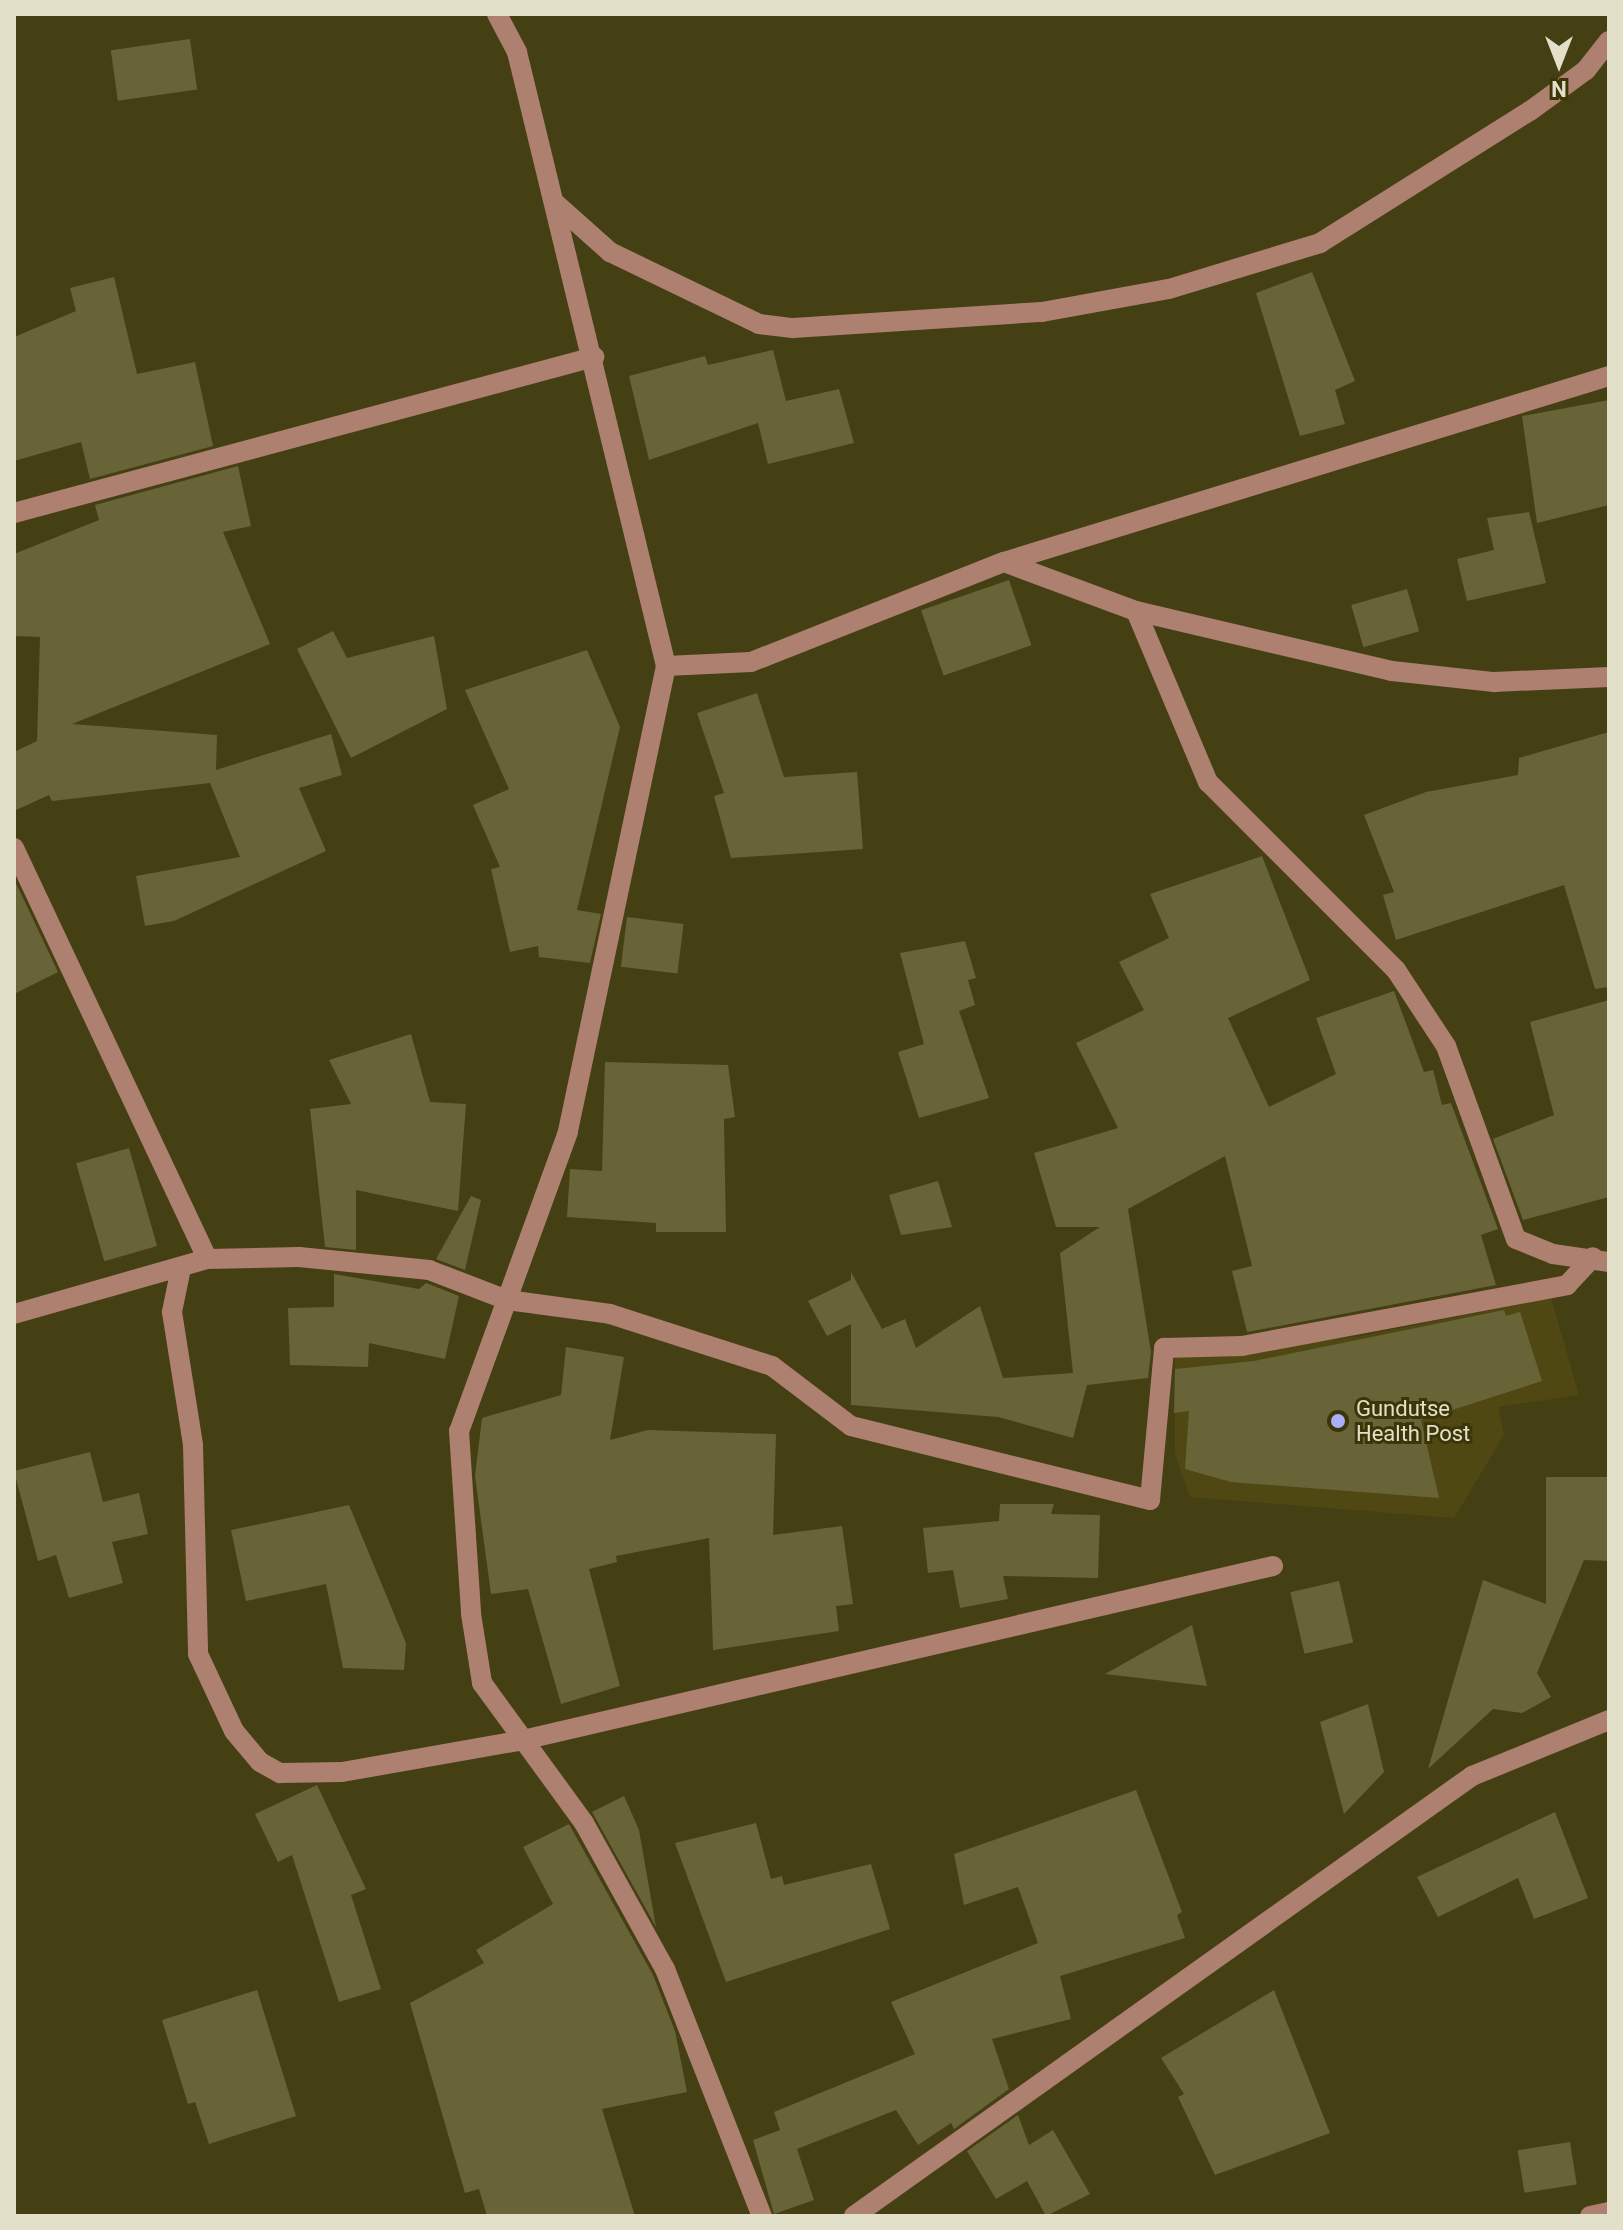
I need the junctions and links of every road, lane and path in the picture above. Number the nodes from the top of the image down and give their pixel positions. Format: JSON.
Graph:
{"nodes":[{"id":1,"x":497,"y":14,"type":"edge"},
{"id":2,"x":1609,"y":41,"type":"edge"},
{"id":3,"x":555,"y":203,"type":"junction"},
{"id":4,"x":594,"y":357,"type":"junction"},
{"id":5,"x":1609,"y":376,"type":"edge"},
{"id":6,"x":14,"y":513,"type":"edge"},
{"id":7,"x":1004,"y":562,"type":"junction"},
{"id":8,"x":1136,"y":611,"type":"junction"},
{"id":9,"x":666,"y":666,"type":"junction"},
{"id":10,"x":1609,"y":677,"type":"edge"},
{"id":11,"x":14,"y":848,"type":"edge"},
{"id":12,"x":207,"y":1259,"type":"junction"},
{"id":13,"x":1601,"y":1260,"type":"edge"},
{"id":14,"x":181,"y":1268,"type":"junction"},
{"id":15,"x":507,"y":1300,"type":"junction"},
{"id":16,"x":14,"y":1314,"type":"edge"},
{"id":17,"x":1273,"y":1566,"type":"dead end"},
{"id":18,"x":1609,"y":1720,"type":"edge"},
{"id":19,"x":523,"y":1740,"type":"junction"},
{"id":20,"x":1609,"y":2212,"type":"edge"},
{"id":21,"x":762,"y":2216,"type":"edge"},
{"id":22,"x":854,"y":2216,"type":"edge"},
{"id":23,"x":1590,"y":2216,"type":"edge"}],
"edges":[{"from":1,"to":3,"type":"street"},
{"from":2,"to":3,"type":"street"},
{"from":3,"to":4,"type":"street"},
{"from":4,"to":6,"type":"street"},
{"from":4,"to":9,"type":"street"},
{"from":5,"to":7,"type":"street"},
{"from":7,"to":8,"type":"street"},
{"from":7,"to":9,"type":"street"},
{"from":8,"to":10,"type":"street"},
{"from":8,"to":13,"type":"street"},
{"from":9,"to":15,"type":"street"},
{"from":11,"to":12,"type":"street"},
{"from":12,"to":14,"type":"street"},
{"from":12,"to":15,"type":"street"},
{"from":13,"to":15,"type":"street"},
{"from":14,"to":16,"type":"street"},
{"from":14,"to":19,"type":"street"},
{"from":15,"to":19,"type":"street"},
{"from":17,"to":19,"type":"street"},
{"from":18,"to":22,"type":"street"},
{"from":19,"to":21,"type":"street"},
{"from":20,"to":23,"type":"street"}]}
